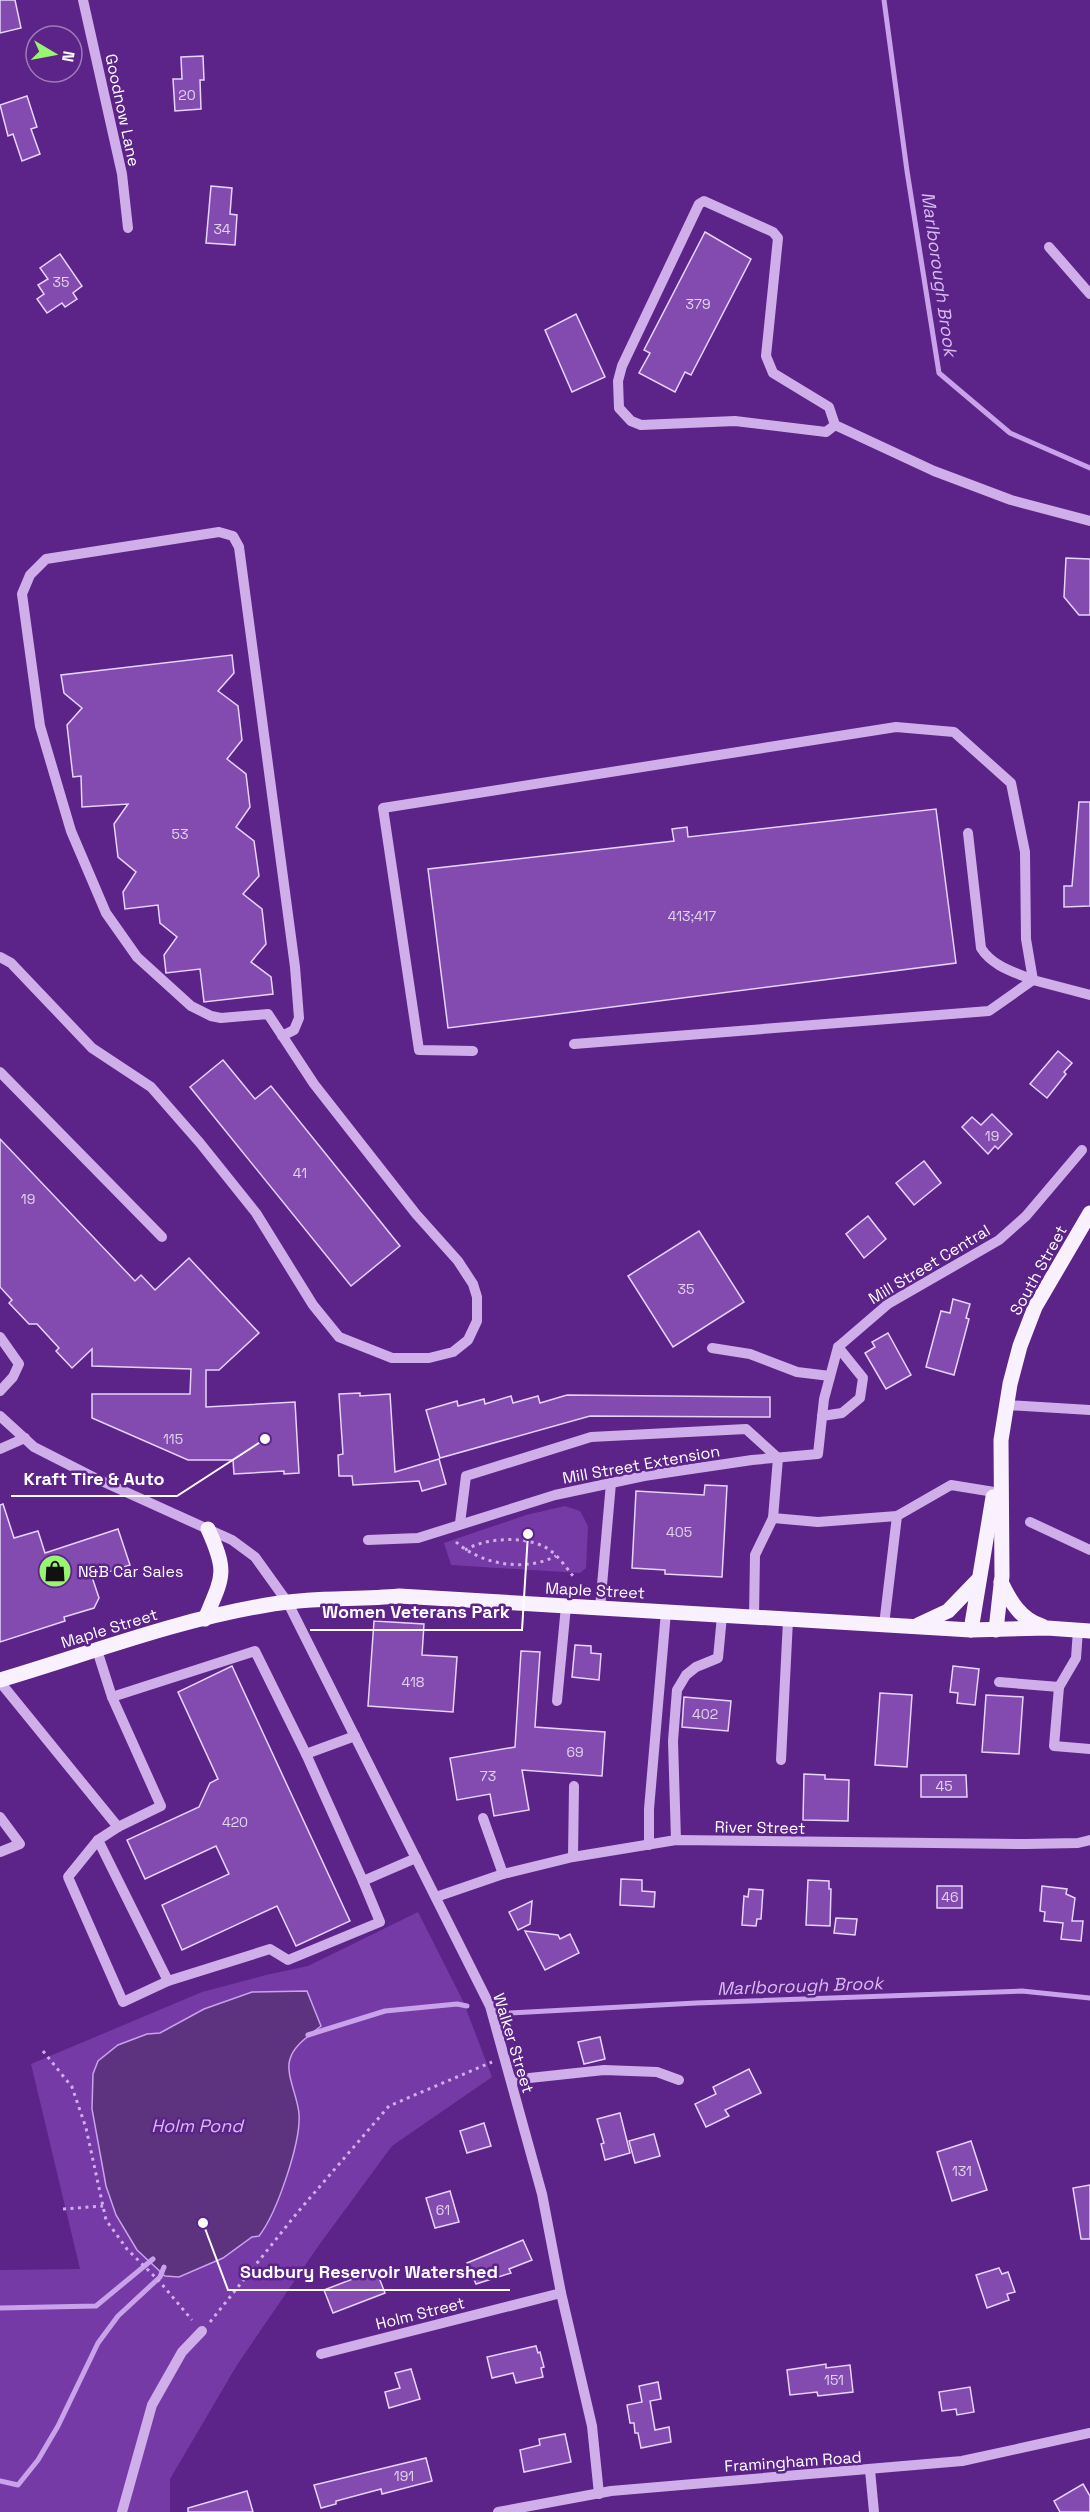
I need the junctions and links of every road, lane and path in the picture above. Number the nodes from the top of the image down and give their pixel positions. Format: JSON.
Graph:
{"nodes":[{"id":1,"x":83,"y":0,"type":"edge"},
{"id":2,"x":128,"y":228,"type":"dead end"},
{"id":3,"x":1049,"y":247,"type":"dead end"},
{"id":4,"x":1090,"y":294,"type":"edge"},
{"id":5,"x":835,"y":425,"type":"junction"},
{"id":6,"x":1090,"y":521,"type":"edge"},
{"id":7,"x":968,"y":832,"type":"dead end"},
{"id":8,"x":0,"y":957,"type":"edge"},
{"id":9,"x":1033,"y":980,"type":"junction"},
{"id":10,"x":1090,"y":994,"type":"edge"},
{"id":11,"x":282,"y":1036,"type":"junction"},
{"id":12,"x":573,"y":1044,"type":"dead end"},
{"id":13,"x":473,"y":1051,"type":"dead end"},
{"id":14,"x":0,"y":1072,"type":"edge"},
{"id":15,"x":1082,"y":1150,"type":"dead end"},
{"id":16,"x":1090,"y":1213,"type":"edge"},
{"id":17,"x":162,"y":1237,"type":"dead end"},
{"id":18,"x":0,"y":1338,"type":"edge"},
{"id":19,"x":838,"y":1347,"type":"junction"},
{"id":20,"x":712,"y":1348,"type":"dead end"},
{"id":21,"x":830,"y":1376,"type":"junction"},
{"id":22,"x":0,"y":1390,"type":"edge"},
{"id":23,"x":1007,"y":1405,"type":"junction"},
{"id":24,"x":1090,"y":1410,"type":"edge"},
{"id":25,"x":0,"y":1416,"type":"edge"},
{"id":26,"x":822,"y":1416,"type":"junction"},
{"id":27,"x":25,"y":1438,"type":"junction"},
{"id":28,"x":0,"y":1449,"type":"edge"},
{"id":29,"x":1001,"y":1452,"type":"junction"},
{"id":30,"x":778,"y":1458,"type":"junction"},
{"id":31,"x":611,"y":1483,"type":"junction"},
{"id":32,"x":994,"y":1492,"type":"junction"},
{"id":33,"x":897,"y":1516,"type":"junction"},
{"id":34,"x":773,"y":1518,"type":"junction"},
{"id":35,"x":1030,"y":1522,"type":"dead end"},
{"id":36,"x":460,"y":1523,"type":"junction"},
{"id":37,"x":208,"y":1529,"type":"junction"},
{"id":38,"x":453,"y":1539,"type":"dead end"},
{"id":39,"x":368,"y":1540,"type":"dead end"},
{"id":40,"x":465,"y":1550,"type":"junction"},
{"id":41,"x":1090,"y":1550,"type":"edge"},
{"id":42,"x":556,"y":1556,"type":"junction"},
{"id":43,"x":573,"y":1576,"type":"dead end"},
{"id":44,"x":977,"y":1581,"type":"junction"},
{"id":45,"x":1001,"y":1582,"type":"junction"},
{"id":46,"x":288,"y":1603,"type":"junction"},
{"id":47,"x":566,"y":1606,"type":"junction"},
{"id":48,"x":600,"y":1608,"type":"junction"},
{"id":49,"x":666,"y":1612,"type":"junction"},
{"id":50,"x":722,"y":1616,"type":"junction"},
{"id":51,"x":754,"y":1617,"type":"junction"},
{"id":52,"x":205,"y":1619,"type":"junction"},
{"id":53,"x":788,"y":1620,"type":"junction"},
{"id":54,"x":884,"y":1625,"type":"junction"},
{"id":55,"x":914,"y":1627,"type":"junction"},
{"id":56,"x":1047,"y":1628,"type":"junction"},
{"id":57,"x":971,"y":1630,"type":"junction"},
{"id":58,"x":996,"y":1630,"type":"junction"},
{"id":59,"x":1084,"y":1631,"type":"edge"},
{"id":60,"x":97,"y":1650,"type":"junction"},
{"id":61,"x":0,"y":1681,"type":"edge"},
{"id":62,"x":999,"y":1682,"type":"dead end"},
{"id":63,"x":1059,"y":1687,"type":"junction"},
{"id":64,"x":112,"y":1697,"type":"junction"},
{"id":65,"x":557,"y":1701,"type":"dead end"},
{"id":66,"x":355,"y":1736,"type":"junction"},
{"id":67,"x":1090,"y":1749,"type":"edge"},
{"id":68,"x":306,"y":1754,"type":"junction"},
{"id":69,"x":781,"y":1760,"type":"dead end"},
{"id":70,"x":574,"y":1786,"type":"dead end"},
{"id":71,"x":0,"y":1817,"type":"edge"},
{"id":72,"x":483,"y":1818,"type":"dead end"},
{"id":73,"x":118,"y":1827,"type":"junction"},
{"id":74,"x":98,"y":1840,"type":"junction"},
{"id":75,"x":676,"y":1840,"type":"junction"},
{"id":76,"x":1090,"y":1840,"type":"edge"},
{"id":77,"x":649,"y":1845,"type":"junction"},
{"id":78,"x":0,"y":1852,"type":"edge"},
{"id":79,"x":573,"y":1857,"type":"junction"},
{"id":80,"x":416,"y":1858,"type":"junction"},
{"id":81,"x":503,"y":1874,"type":"junction"},
{"id":82,"x":363,"y":1881,"type":"junction"},
{"id":83,"x":436,"y":1897,"type":"junction"},
{"id":84,"x":168,"y":1981,"type":"junction"},
{"id":85,"x":43,"y":2051,"type":"dead end"},
{"id":86,"x":485,"y":2064,"type":"dead end"},
{"id":87,"x":511,"y":2080,"type":"junction"},
{"id":88,"x":679,"y":2080,"type":"dead end"},
{"id":89,"x":103,"y":2206,"type":"junction"},
{"id":90,"x":63,"y":2210,"type":"dead end"},
{"id":91,"x":561,"y":2293,"type":"junction"},
{"id":92,"x":202,"y":2331,"type":"junction"},
{"id":93,"x":321,"y":2354,"type":"dead end"},
{"id":94,"x":1090,"y":2433,"type":"edge"},
{"id":95,"x":870,"y":2470,"type":"junction"},
{"id":96,"x":599,"y":2493,"type":"junction"},
{"id":97,"x":122,"y":2512,"type":"edge"},
{"id":98,"x":498,"y":2512,"type":"edge"},
{"id":99,"x":874,"y":2512,"type":"edge"}],
"edges":[{"from":1,"to":2,"type":"street","name":"Goodnow Lane"},
{"from":3,"to":4,"type":"street"},
{"from":5,"to":5,"type":"street"},
{"from":5,"to":6,"type":"street"},
{"from":7,"to":9,"type":"street"},
{"from":8,"to":11,"type":"street"},
{"from":9,"to":10,"type":"street"},
{"from":9,"to":12,"type":"street"},
{"from":9,"to":13,"type":"street"},
{"from":11,"to":11,"type":"street"},
{"from":14,"to":17,"type":"street"},
{"from":15,"to":19,"type":"street","name":"Mill Street Central"},
{"from":16,"to":23,"type":"main road","name":"South Street"},
{"from":18,"to":22,"type":"street"},
{"from":19,"to":21,"type":"street"},
{"from":19,"to":26,"type":"street"},
{"from":20,"to":21,"type":"street"},
{"from":21,"to":26,"type":"street"},
{"from":23,"to":24,"type":"street"},
{"from":23,"to":29,"type":"main road","name":"South Street"},
{"from":25,"to":27,"type":"street","name":"Walker Street"},
{"from":26,"to":30,"type":"street","name":"Mill Street Extension"},
{"from":27,"to":28,"type":"street"},
{"from":27,"to":37,"type":"street","name":"Walker Street"},
{"from":29,"to":32,"type":"main road","name":"South Street"},
{"from":29,"to":45,"type":"main road","name":"South Street"},
{"from":30,"to":31,"type":"street","name":"Mill Street Extension"},
{"from":30,"to":34,"type":"street"},
{"from":30,"to":36,"type":"street"},
{"from":31,"to":36,"type":"street","name":"Mill Street Extension"},
{"from":31,"to":48,"type":"street"},
{"from":32,"to":33,"type":"street"},
{"from":32,"to":44,"type":"main road","name":"South Street"},
{"from":33,"to":34,"type":"street"},
{"from":33,"to":54,"type":"street"},
{"from":34,"to":51,"type":"street"},
{"from":35,"to":41,"type":"street"},
{"from":36,"to":39,"type":"street","name":"Mill Street Extension"},
{"from":37,"to":46,"type":"street","name":"Walker Street"},
{"from":37,"to":52,"type":"main road"},
{"from":38,"to":40,"type":"path"},
{"from":40,"to":42,"type":"path"},
{"from":40,"to":42,"type":"path"},
{"from":42,"to":43,"type":"path"},
{"from":44,"to":55,"type":"main road"},
{"from":44,"to":57,"type":"main road","name":"South Street"},
{"from":45,"to":56,"type":"main road"},
{"from":45,"to":58,"type":"main road","name":"South Street"},
{"from":46,"to":47,"type":"main road","name":"Maple Street"},
{"from":46,"to":52,"type":"main road","name":"Maple Street"},
{"from":46,"to":66,"type":"street","name":"Walker Street"},
{"from":47,"to":48,"type":"main road","name":"Maple Street"},
{"from":47,"to":65,"type":"street"},
{"from":48,"to":49,"type":"main road","name":"Maple Street"},
{"from":49,"to":50,"type":"main road","name":"Maple Street"},
{"from":49,"to":77,"type":"street"},
{"from":50,"to":51,"type":"main road","name":"Maple Street"},
{"from":50,"to":75,"type":"street"},
{"from":51,"to":53,"type":"main road","name":"Maple Street"},
{"from":52,"to":60,"type":"main road","name":"Maple Street"},
{"from":53,"to":54,"type":"main road","name":"Maple Street"},
{"from":53,"to":69,"type":"street"},
{"from":54,"to":55,"type":"main road","name":"Maple Street"},
{"from":55,"to":57,"type":"main road","name":"Maple Street"},
{"from":56,"to":58,"type":"main road","name":"Maple Street"},
{"from":56,"to":59,"type":"main road","name":"Maple Street"},
{"from":57,"to":58,"type":"main road","name":"Maple Street"},
{"from":59,"to":63,"type":"street"},
{"from":60,"to":61,"type":"main road","name":"Maple Street"},
{"from":60,"to":64,"type":"street"},
{"from":61,"to":73,"type":"street"},
{"from":62,"to":63,"type":"street"},
{"from":63,"to":67,"type":"street"},
{"from":64,"to":68,"type":"street"},
{"from":64,"to":73,"type":"street"},
{"from":66,"to":68,"type":"street"},
{"from":66,"to":80,"type":"street","name":"Walker Street"},
{"from":68,"to":82,"type":"street"},
{"from":70,"to":79,"type":"street"},
{"from":71,"to":78,"type":"street"},
{"from":72,"to":81,"type":"street"},
{"from":73,"to":74,"type":"street"},
{"from":74,"to":84,"type":"street"},
{"from":74,"to":84,"type":"street"},
{"from":75,"to":76,"type":"street","name":"River Street"},
{"from":75,"to":77,"type":"street","name":"River Street"},
{"from":77,"to":79,"type":"street","name":"River Street"},
{"from":79,"to":81,"type":"street","name":"River Street"},
{"from":80,"to":82,"type":"street"},
{"from":80,"to":83,"type":"street","name":"Walker Street"},
{"from":81,"to":83,"type":"street","name":"River Street"},
{"from":82,"to":84,"type":"street"},
{"from":83,"to":87,"type":"street","name":"Walker Street"},
{"from":85,"to":89,"type":"path"},
{"from":86,"to":92,"type":"path"},
{"from":87,"to":88,"type":"street"},
{"from":87,"to":91,"type":"street","name":"Walker Street"},
{"from":89,"to":90,"type":"path"},
{"from":89,"to":92,"type":"path"},
{"from":91,"to":93,"type":"street","name":"Holm Street"},
{"from":91,"to":96,"type":"street","name":"Walker Street"},
{"from":92,"to":97,"type":"street"},
{"from":94,"to":95,"type":"street","name":"Framingham Road"},
{"from":95,"to":96,"type":"street","name":"Framingham Road"},
{"from":95,"to":99,"type":"street"},
{"from":96,"to":98,"type":"street","name":"Framingham Road"}]}
